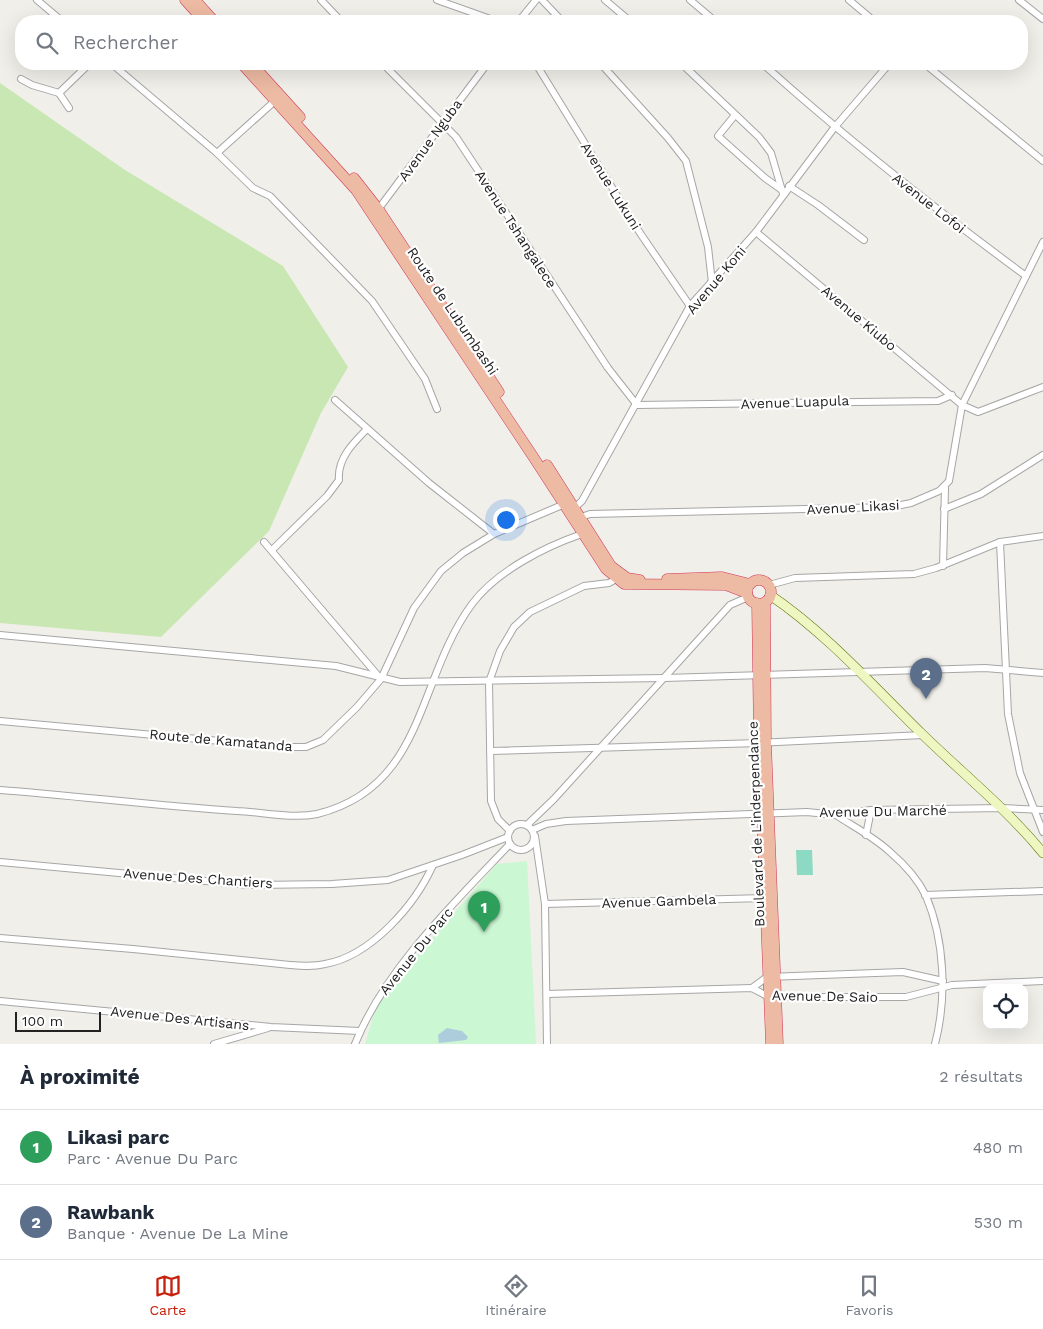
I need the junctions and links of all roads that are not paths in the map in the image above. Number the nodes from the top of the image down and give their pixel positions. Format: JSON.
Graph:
{"nodes":[{"id":1,"x":36,"y":0,"type":"edge"},
{"id":2,"x":185,"y":0,"type":"edge"},
{"id":3,"x":195,"y":0,"type":"edge"},
{"id":4,"x":320,"y":0,"type":"edge"},
{"id":5,"x":437,"y":0,"type":"edge"},
{"id":6,"x":536,"y":0,"type":"edge"},
{"id":7,"x":542,"y":0,"type":"edge"},
{"id":8,"x":605,"y":0,"type":"edge"},
{"id":9,"x":690,"y":0,"type":"edge"},
{"id":10,"x":849,"y":0,"type":"edge"},
{"id":11,"x":1019,"y":0,"type":"edge"},
{"id":12,"x":55,"y":15,"type":"edge"},
{"id":13,"x":199,"y":15,"type":"edge"},
{"id":14,"x":209,"y":15,"type":"edge"},
{"id":15,"x":335,"y":15,"type":"edge"},
{"id":16,"x":479,"y":15,"type":"edge"},
{"id":17,"x":524,"y":15,"type":"edge"},
{"id":18,"x":556,"y":15,"type":"edge"},
{"id":19,"x":623,"y":15,"type":"edge"},
{"id":20,"x":708,"y":15,"type":"edge"},
{"id":21,"x":867,"y":15,"type":"edge"},
{"id":22,"x":1043,"y":20,"type":"edge"},
{"id":23,"x":83,"y":70,"type":"edge"},
{"id":24,"x":119,"y":70,"type":"edge"},
{"id":25,"x":248,"y":70,"type":"edge"},
{"id":26,"x":257,"y":70,"type":"edge"},
{"id":27,"x":389,"y":70,"type":"edge"},
{"id":28,"x":482,"y":70,"type":"edge"},
{"id":29,"x":540,"y":70,"type":"edge"},
{"id":30,"x":607,"y":70,"type":"edge"},
{"id":31,"x":688,"y":70,"type":"edge"},
{"id":32,"x":769,"y":70,"type":"edge"},
{"id":33,"x":884,"y":70,"type":"edge"},
{"id":34,"x":933,"y":70,"type":"edge"},
{"id":35,"x":21,"y":79,"type":"dead end"},
{"id":36,"x":59,"y":93,"type":"junction"},
{"id":37,"x":278,"y":98,"type":"junction"},
{"id":38,"x":69,"y":108,"type":"dead end"},
{"id":39,"x":735,"y":115,"type":"junction"},
{"id":40,"x":442,"y":124,"type":"junction"},
{"id":41,"x":834,"y":128,"type":"junction"},
{"id":42,"x":217,"y":153,"type":"junction"},
{"id":43,"x":1043,"y":161,"type":"edge"},
{"id":44,"x":789,"y":186,"type":"junction"},
{"id":45,"x":782,"y":192,"type":"junction"},
{"id":46,"x":376,"y":212,"type":"junction"},
{"id":47,"x":756,"y":232,"type":"junction"},
{"id":48,"x":864,"y":240,"type":"dead end"},
{"id":49,"x":1043,"y":242,"type":"edge"},
{"id":50,"x":1026,"y":276,"type":"junction"},
{"id":51,"x":712,"y":283,"type":"junction"},
{"id":52,"x":690,"y":306,"type":"junction"},
{"id":53,"x":1043,"y":387,"type":"edge"},
{"id":54,"x":952,"y":395,"type":"junction"},
{"id":55,"x":334,"y":400,"type":"dead end"},
{"id":56,"x":637,"y":405,"type":"junction"},
{"id":57,"x":962,"y":405,"type":"junction"},
{"id":58,"x":436,"y":409,"type":"dead end"},
{"id":59,"x":367,"y":429,"type":"junction"},
{"id":60,"x":1043,"y":455,"type":"edge"},
{"id":61,"x":945,"y":488,"type":"junction"},
{"id":62,"x":572,"y":508,"type":"junction"},
{"id":63,"x":944,"y":509,"type":"junction"},
{"id":64,"x":516,"y":523,"type":"joint"},
{"id":65,"x":494,"y":534,"type":"junction"},
{"id":66,"x":582,"y":534,"type":"junction"},
{"id":67,"x":1043,"y":536,"type":"edge"},
{"id":68,"x":264,"y":542,"type":"dead end"},
{"id":69,"x":1000,"y":542,"type":"junction"},
{"id":70,"x":272,"y":550,"type":"junction"},
{"id":71,"x":943,"y":566,"type":"junction"},
{"id":72,"x":622,"y":579,"type":"junction"},
{"id":73,"x":758,"y":594,"type":"junction"},
{"id":74,"x":0,"y":635,"type":"edge"},
{"id":75,"x":1006,"y":669,"type":"junction"},
{"id":76,"x":858,"y":671,"type":"junction"},
{"id":77,"x":1043,"y":673,"type":"edge"},
{"id":78,"x":761,"y":675,"type":"junction"},
{"id":79,"x":664,"y":678,"type":"junction"},
{"id":80,"x":381,"y":679,"type":"junction"},
{"id":81,"x":489,"y":682,"type":"junction"},
{"id":82,"x":432,"y":683,"type":"junction"},
{"id":83,"x":0,"y":721,"type":"edge"},
{"id":84,"x":923,"y":735,"type":"junction"},
{"id":85,"x":763,"y":743,"type":"junction"},
{"id":86,"x":599,"y":748,"type":"junction"},
{"id":87,"x":490,"y":751,"type":"junction"},
{"id":88,"x":0,"y":790,"type":"edge"},
{"id":89,"x":1002,"y":808,"type":"junction"},
{"id":90,"x":1033,"y":809,"type":"junction"},
{"id":91,"x":871,"y":810,"type":"junction"},
{"id":92,"x":1043,"y":810,"type":"edge"},
{"id":93,"x":766,"y":814,"type":"junction"},
{"id":94,"x":836,"y":815,"type":"junction"},
{"id":95,"x":531,"y":830,"type":"junction"},
{"id":96,"x":1043,"y":832,"type":"edge"},
{"id":97,"x":866,"y":835,"type":"junction"},
{"id":98,"x":509,"y":837,"type":"junction"},
{"id":99,"x":1043,"y":853,"type":"edge"},
{"id":100,"x":0,"y":862,"type":"edge"},
{"id":101,"x":433,"y":865,"type":"junction"},
{"id":102,"x":1043,"y":891,"type":"edge"},
{"id":103,"x":925,"y":895,"type":"junction"},
{"id":104,"x":769,"y":898,"type":"junction"},
{"id":105,"x":545,"y":904,"type":"junction"},
{"id":106,"x":0,"y":938,"type":"edge"},
{"id":107,"x":771,"y":977,"type":"junction"},
{"id":108,"x":941,"y":980,"type":"junction"},
{"id":109,"x":1043,"y":980,"type":"edge"},
{"id":110,"x":952,"y":985,"type":"junction"},
{"id":111,"x":752,"y":988,"type":"junction"},
{"id":112,"x":941,"y":990,"type":"junction"},
{"id":113,"x":547,"y":994,"type":"junction"},
{"id":114,"x":772,"y":997,"type":"junction"},
{"id":115,"x":0,"y":1001,"type":"edge"},
{"id":116,"x":271,"y":1027,"type":"junction"},
{"id":117,"x":360,"y":1031,"type":"junction"},
{"id":118,"x":214,"y":1044,"type":"edge"},
{"id":119,"x":355,"y":1044,"type":"edge"},
{"id":120,"x":547,"y":1044,"type":"edge"},
{"id":121,"x":772,"y":1044,"type":"edge"},
{"id":122,"x":778,"y":1044,"type":"edge"},
{"id":123,"x":935,"y":1044,"type":"edge"}],
"edges":[{"from":1,"to":12,"type":"street"},
{"from":2,"to":13,"type":"highway"},
{"from":3,"to":14,"type":"highway"},
{"from":4,"to":15,"type":"street"},
{"from":5,"to":16,"type":"street"},
{"from":6,"to":17,"type":"street"},
{"from":7,"to":18,"type":"street"},
{"from":8,"to":19,"type":"street"},
{"from":9,"to":20,"type":"street"},
{"from":10,"to":21,"type":"street"},
{"from":11,"to":22,"type":"street"},
{"from":23,"to":36,"type":"street"},
{"from":24,"to":42,"type":"street"},
{"from":25,"to":37,"type":"highway","name":"Route de Lubumbashi"},
{"from":26,"to":37,"type":"highway","name":"Route de Lubumbashi"},
{"from":27,"to":40,"type":"street","name":"Avenue Tshangalece"},
{"from":28,"to":40,"type":"street","name":"Avenue Nguba"},
{"from":29,"to":52,"type":"street","name":"Avenue Lukuni"},
{"from":30,"to":51,"type":"street"},
{"from":31,"to":39,"type":"street"},
{"from":32,"to":41,"type":"street","name":"Avenue Lofoi"},
{"from":33,"to":41,"type":"street","name":"Avenue Koni"},
{"from":34,"to":43,"type":"street"},
{"from":35,"to":36,"type":"street"},
{"from":36,"to":38,"type":"street"},
{"from":37,"to":42,"type":"street"},
{"from":37,"to":46,"type":"highway","name":"Route de Lubumbashi"},
{"from":39,"to":45,"type":"street"},
{"from":39,"to":45,"type":"street"},
{"from":40,"to":46,"type":"street","name":"Avenue Nguba"},
{"from":40,"to":56,"type":"street","name":"Avenue Tshangalece"},
{"from":41,"to":44,"type":"street","name":"Avenue Koni"},
{"from":41,"to":50,"type":"street","name":"Avenue Lofoi"},
{"from":42,"to":58,"type":"street"},
{"from":44,"to":45,"type":"street","name":"Avenue Koni"},
{"from":44,"to":48,"type":"street"},
{"from":45,"to":47,"type":"street","name":"Avenue Koni"},
{"from":46,"to":62,"type":"highway","name":"Route de Lubumbashi"},
{"from":47,"to":51,"type":"street","name":"Avenue Koni"},
{"from":47,"to":54,"type":"street","name":"Avenue Kiubo"},
{"from":49,"to":50,"type":"street"},
{"from":50,"to":57,"type":"street"},
{"from":51,"to":52,"type":"street","name":"Avenue Koni"},
{"from":52,"to":56,"type":"street","name":"Avenue Koni"},
{"from":53,"to":57,"type":"street"},
{"from":54,"to":56,"type":"street","name":"Avenue Luapula"},
{"from":54,"to":57,"type":"street","name":"Avenue Kiubo"},
{"from":55,"to":59,"type":"street"},
{"from":56,"to":62,"type":"street","name":"Avenue Koni"},
{"from":57,"to":61,"type":"street"},
{"from":59,"to":65,"type":"street"},
{"from":59,"to":70,"type":"street"},
{"from":60,"to":63,"type":"street"},
{"from":61,"to":62,"type":"street","name":"Avenue Likasi"},
{"from":61,"to":63,"type":"street"},
{"from":62,"to":64,"type":"street","name":"Avenue Likasi"},
{"from":62,"to":66,"type":"highway","name":"Route de Lubumbashi"},
{"from":62,"to":72,"type":"highway","name":"Route de Lubumbashi"},
{"from":63,"to":71,"type":"street"},
{"from":64,"to":65,"type":"street","name":"Route de Kamatanda"},
{"from":65,"to":80,"type":"street","name":"Route de Kamatanda"},
{"from":66,"to":72,"type":"highway","name":"Route de Lubumbashi"},
{"from":66,"to":82,"type":"street"},
{"from":67,"to":69,"type":"street"},
{"from":68,"to":70,"type":"street"},
{"from":69,"to":71,"type":"street"},
{"from":69,"to":75,"type":"street"},
{"from":70,"to":80,"type":"street"},
{"from":71,"to":73,"type":"street"},
{"from":72,"to":73,"type":"highway"},
{"from":72,"to":81,"type":"street"},
{"from":73,"to":76,"type":"main road"},
{"from":73,"to":78,"type":"highway","name":"Boulevard de L'inderpendance"},
{"from":73,"to":79,"type":"street"},
{"from":74,"to":80,"type":"street"},
{"from":75,"to":76,"type":"street"},
{"from":75,"to":77,"type":"street"},
{"from":75,"to":90,"type":"street"},
{"from":76,"to":78,"type":"street"},
{"from":76,"to":84,"type":"main road"},
{"from":78,"to":79,"type":"street"},
{"from":78,"to":85,"type":"highway","name":"Boulevard de L'inderpendance"},
{"from":79,"to":81,"type":"street"},
{"from":79,"to":86,"type":"street"},
{"from":80,"to":82,"type":"street"},
{"from":80,"to":83,"type":"street","name":"Route de Kamatanda"},
{"from":81,"to":82,"type":"street"},
{"from":81,"to":87,"type":"street"},
{"from":82,"to":88,"type":"street"},
{"from":84,"to":85,"type":"street"},
{"from":84,"to":89,"type":"main road"},
{"from":85,"to":86,"type":"street"},
{"from":85,"to":93,"type":"highway","name":"Boulevard de L'inderpendance"},
{"from":86,"to":87,"type":"street"},
{"from":86,"to":95,"type":"street"},
{"from":87,"to":98,"type":"street"},
{"from":89,"to":90,"type":"street","name":"Avenue Du Marché"},
{"from":89,"to":91,"type":"street","name":"Avenue Du Marché"},
{"from":89,"to":99,"type":"main road"},
{"from":90,"to":92,"type":"street","name":"Avenue Du Marché"},
{"from":90,"to":96,"type":"street"},
{"from":91,"to":94,"type":"street","name":"Avenue Du Marché"},
{"from":91,"to":97,"type":"street"},
{"from":93,"to":94,"type":"street","name":"Avenue Du Marché"},
{"from":93,"to":95,"type":"street","name":"Avenue Du Marché"},
{"from":93,"to":104,"type":"highway","name":"Boulevard de L'inderpendance"},
{"from":94,"to":97,"type":"street"},
{"from":95,"to":98,"type":"street"},
{"from":95,"to":98,"type":"street"},
{"from":95,"to":105,"type":"street"},
{"from":97,"to":103,"type":"street"},
{"from":98,"to":101,"type":"street","name":"Avenue Des Chantiers"},
{"from":98,"to":117,"type":"street","name":"Avenue Du Parc"},
{"from":100,"to":101,"type":"street","name":"Avenue Des Chantiers"},
{"from":101,"to":106,"type":"street"},
{"from":102,"to":103,"type":"street"},
{"from":103,"to":108,"type":"street"},
{"from":104,"to":105,"type":"street","name":"Avenue Gambela"},
{"from":104,"to":107,"type":"highway","name":"Boulevard de L'inderpendance"},
{"from":105,"to":113,"type":"street"},
{"from":107,"to":108,"type":"street"},
{"from":107,"to":111,"type":"street"},
{"from":107,"to":114,"type":"highway","name":"Boulevard de L'inderpendance"},
{"from":108,"to":110,"type":"street"},
{"from":108,"to":112,"type":"street"},
{"from":109,"to":110,"type":"street","name":"Avenue De Saio"},
{"from":110,"to":112,"type":"street","name":"Avenue De Saio"},
{"from":111,"to":113,"type":"street","name":"Avenue De Saio"},
{"from":111,"to":114,"type":"street","name":"Avenue De Saio"},
{"from":112,"to":114,"type":"street","name":"Avenue De Saio"},
{"from":112,"to":123,"type":"street"},
{"from":113,"to":120,"type":"street"},
{"from":114,"to":121,"type":"highway","name":"Boulevard de L'inderpendance"},
{"from":114,"to":122,"type":"highway","name":"Boulevard de L'inderpendance"},
{"from":115,"to":116,"type":"street","name":"Avenue Des Artisans"},
{"from":116,"to":117,"type":"street","name":"Avenue Des Artisans"},
{"from":116,"to":118,"type":"street"},
{"from":117,"to":119,"type":"street","name":"Avenue Du Parc"}]}
